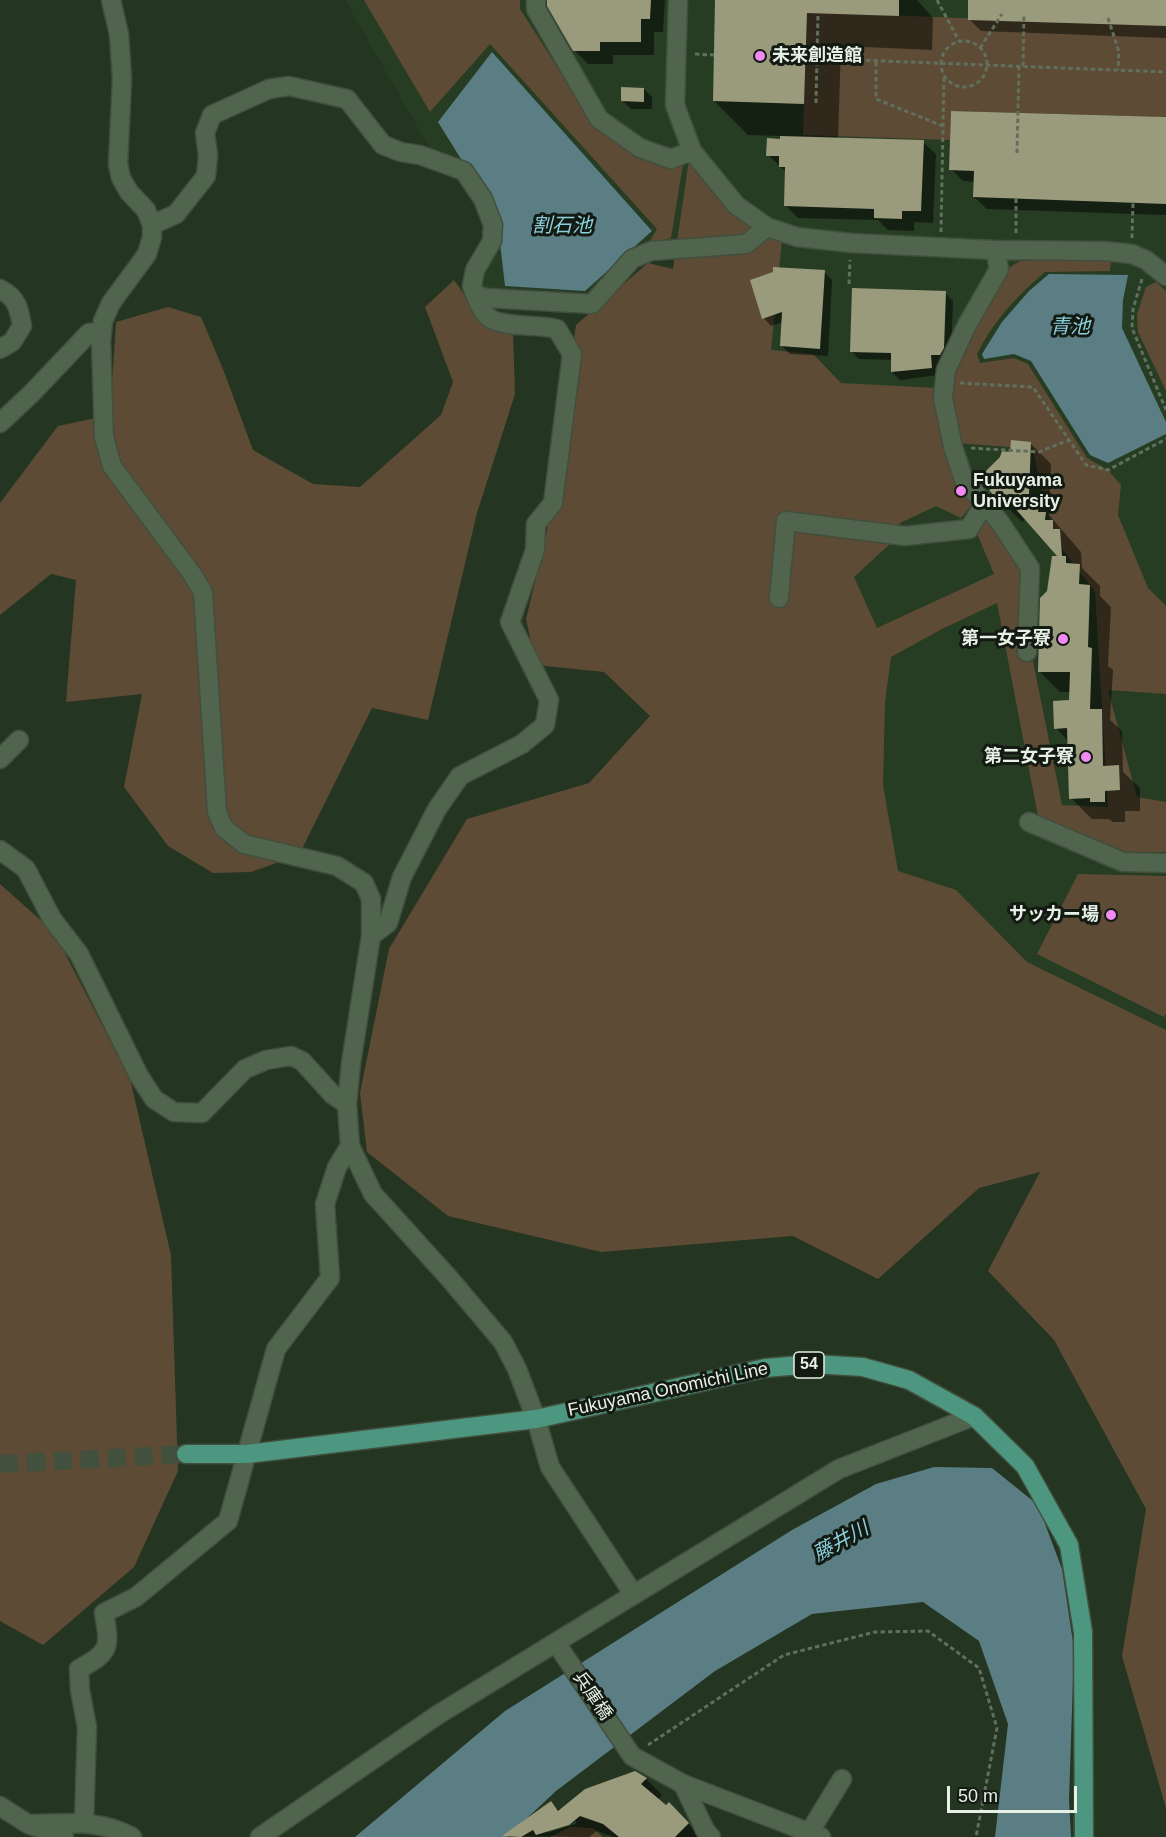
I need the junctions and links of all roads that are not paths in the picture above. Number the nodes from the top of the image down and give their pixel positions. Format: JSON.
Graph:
{"nodes":[{"id":1,"x":111,"y":0,"type":"edge"},
{"id":2,"x":536,"y":0,"type":"edge"},
{"id":3,"x":678,"y":0,"type":"edge"},
{"id":4,"x":692,"y":151,"type":"junction"},
{"id":5,"x":152,"y":225,"type":"junction"},
{"id":6,"x":767,"y":227,"type":"junction"},
{"id":7,"x":995,"y":250,"type":"junction"},
{"id":8,"x":1166,"y":276,"type":"edge"},
{"id":9,"x":0,"y":289,"type":"edge"},
{"id":10,"x":475,"y":295,"type":"junction"},
{"id":11,"x":102,"y":332,"type":"junction"},
{"id":12,"x":0,"y":349,"type":"edge"},
{"id":13,"x":0,"y":423,"type":"edge"},
{"id":14,"x":984,"y":504,"type":"junction"},
{"id":15,"x":779,"y":598,"type":"dead end"},
{"id":16,"x":1027,"y":652,"type":"dead end"},
{"id":17,"x":19,"y":740,"type":"dead end"},
{"id":18,"x":0,"y":759,"type":"edge"},
{"id":19,"x":1029,"y":822,"type":"dead end"},
{"id":20,"x":0,"y":850,"type":"edge"},
{"id":21,"x":1166,"y":863,"type":"edge"},
{"id":22,"x":371,"y":936,"type":"junction"},
{"id":23,"x":347,"y":1104,"type":"junction"},
{"id":24,"x":350,"y":1146,"type":"junction"},
{"id":25,"x":974,"y":1416,"type":"junction"},
{"id":26,"x":536,"y":1419,"type":"junction"},
{"id":27,"x":186,"y":1454,"type":"tunnel mouth"},
{"id":28,"x":247,"y":1454,"type":"junction"},
{"id":29,"x":634,"y":1595,"type":"junction"},
{"id":30,"x":559,"y":1648,"type":"junction"},
{"id":31,"x":842,"y":1779,"type":"dead end"},
{"id":32,"x":683,"y":1784,"type":"junction"},
{"id":33,"x":0,"y":1806,"type":"edge"},
{"id":34,"x":84,"y":1822,"type":"junction"},
{"id":35,"x":28,"y":1824,"type":"junction"},
{"id":36,"x":815,"y":1835,"type":"edge"},
{"id":37,"x":61,"y":1837,"type":"edge"},
{"id":38,"x":132,"y":1837,"type":"edge"},
{"id":39,"x":260,"y":1837,"type":"edge"},
{"id":40,"x":711,"y":1837,"type":"edge"},
{"id":41,"x":1084,"y":1837,"type":"edge"}],
"edges":[{"from":1,"to":5,"type":"street"},
{"from":2,"to":4,"type":"street"},
{"from":3,"to":4,"type":"street"},
{"from":4,"to":6,"type":"street"},
{"from":5,"to":10,"type":"street"},
{"from":5,"to":11,"type":"street"},
{"from":6,"to":7,"type":"street"},
{"from":6,"to":10,"type":"street"},
{"from":7,"to":8,"type":"street"},
{"from":7,"to":14,"type":"street"},
{"from":9,"to":12,"type":"street"},
{"from":10,"to":22,"type":"street"},
{"from":11,"to":13,"type":"street"},
{"from":11,"to":22,"type":"street"},
{"from":14,"to":15,"type":"street"},
{"from":14,"to":16,"type":"street"},
{"from":17,"to":18,"type":"street"},
{"from":19,"to":21,"type":"street"},
{"from":20,"to":23,"type":"street"},
{"from":22,"to":23,"type":"street"},
{"from":23,"to":24,"type":"street"},
{"from":24,"to":26,"type":"street"},
{"from":24,"to":28,"type":"street"},
{"from":25,"to":26,"type":"main road","name":"Fukuyama Onomichi Line","number":"54"},
{"from":25,"to":29,"type":"street"},
{"from":25,"to":41,"type":"main road","name":"Fukuyama Onomichi Line","number":"54"},
{"from":26,"to":28,"type":"main road","name":"Fukuyama Onomichi Line","number":"54"},
{"from":26,"to":29,"type":"street"},
{"from":27,"to":28,"type":"main road","name":"Fukuyama Onomichi Line","number":"54"},
{"from":28,"to":34,"type":"street"},
{"from":29,"to":30,"type":"street"},
{"from":30,"to":32,"type":"street","name":"兵庫橋"},
{"from":30,"to":39,"type":"street"},
{"from":31,"to":36,"type":"street"},
{"from":32,"to":36,"type":"street"},
{"from":32,"to":40,"type":"street"},
{"from":33,"to":35,"type":"street"},
{"from":34,"to":35,"type":"street"},
{"from":34,"to":38,"type":"street"},
{"from":35,"to":37,"type":"street"}]}
